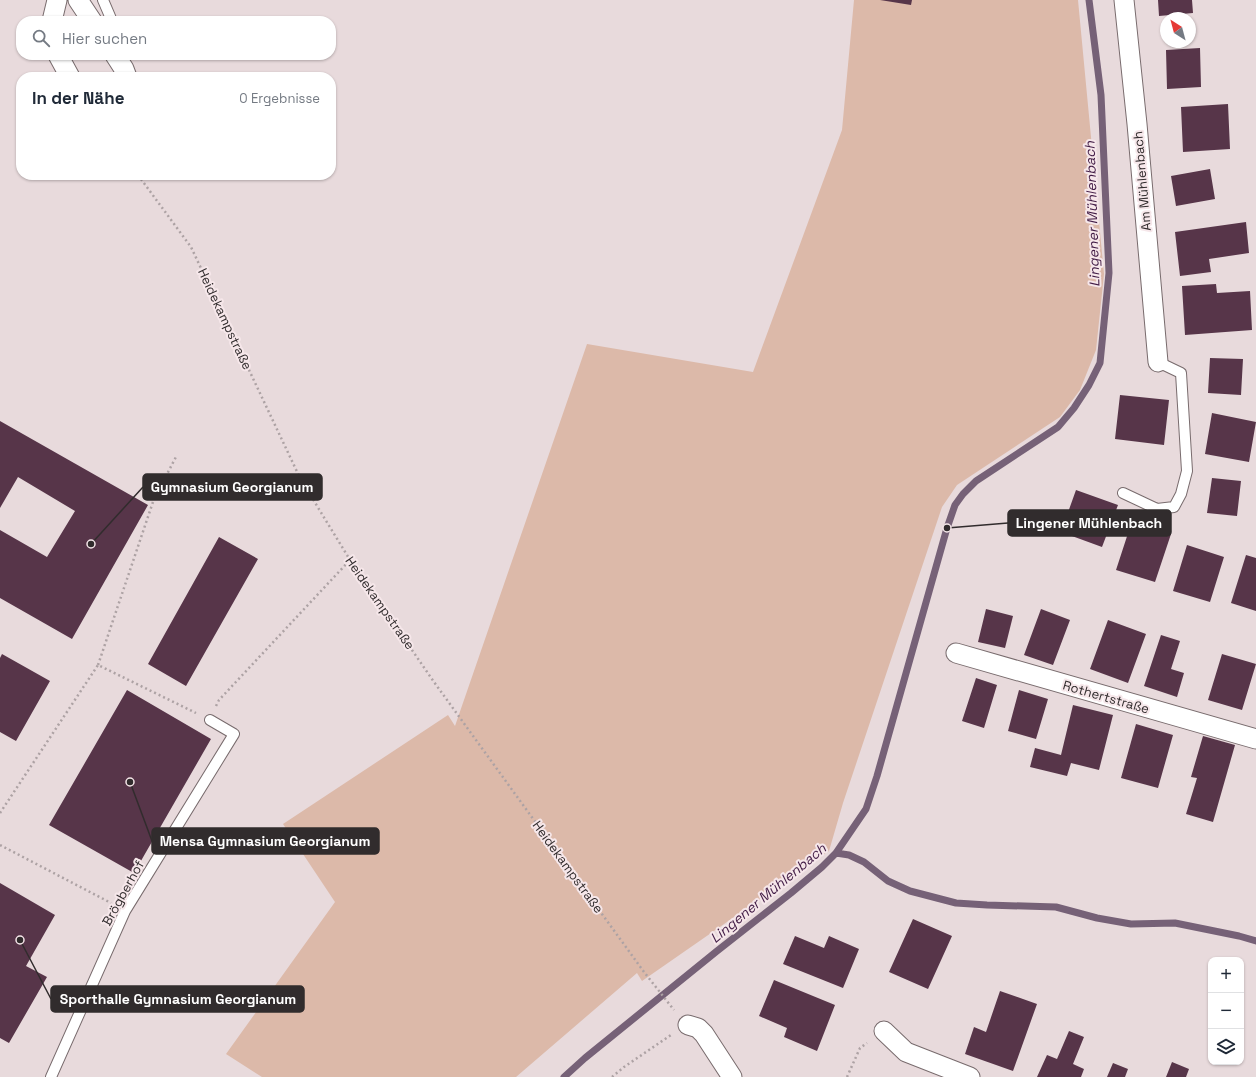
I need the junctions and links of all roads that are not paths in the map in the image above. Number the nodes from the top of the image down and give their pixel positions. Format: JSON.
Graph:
{"nodes":[{"id":1,"x":56,"y":0,"type":"edge"},
{"id":2,"x":78,"y":0,"type":"edge"},
{"id":3,"x":103,"y":0,"type":"edge"},
{"id":4,"x":1124,"y":0,"type":"edge"},
{"id":5,"x":53,"y":16,"type":"edge"},
{"id":6,"x":89,"y":16,"type":"edge"},
{"id":7,"x":110,"y":16,"type":"edge"},
{"id":8,"x":61,"y":60,"type":"edge"},
{"id":9,"x":67,"y":72,"type":"edge"},
{"id":10,"x":1158,"y":362,"type":"joint"},
{"id":11,"x":1124,"y":494,"type":"dead end"},
{"id":12,"x":956,"y":654,"type":"dead end"},
{"id":13,"x":210,"y":720,"type":"road end"},
{"id":14,"x":1256,"y":739,"type":"edge"},
{"id":15,"x":688,"y":1025,"type":"road end"},
{"id":16,"x":884,"y":1031,"type":"road end"},
{"id":17,"x":50,"y":1077,"type":"edge"},
{"id":18,"x":732,"y":1077,"type":"edge"},
{"id":19,"x":970,"y":1077,"type":"edge"}],
"edges":[{"from":1,"to":5,"type":"street"},
{"from":2,"to":6,"type":"street"},
{"from":3,"to":7,"type":"lane"},
{"from":4,"to":10,"type":"street","name":"Am Mühlenbach"},
{"from":8,"to":9,"type":"street"},
{"from":10,"to":11,"type":"lane"},
{"from":12,"to":14,"type":"street","name":"Rothertstraße"},
{"from":13,"to":17,"type":"lane","name":"Brögberhof"},
{"from":15,"to":18,"type":"street"},
{"from":16,"to":19,"type":"street"}]}
